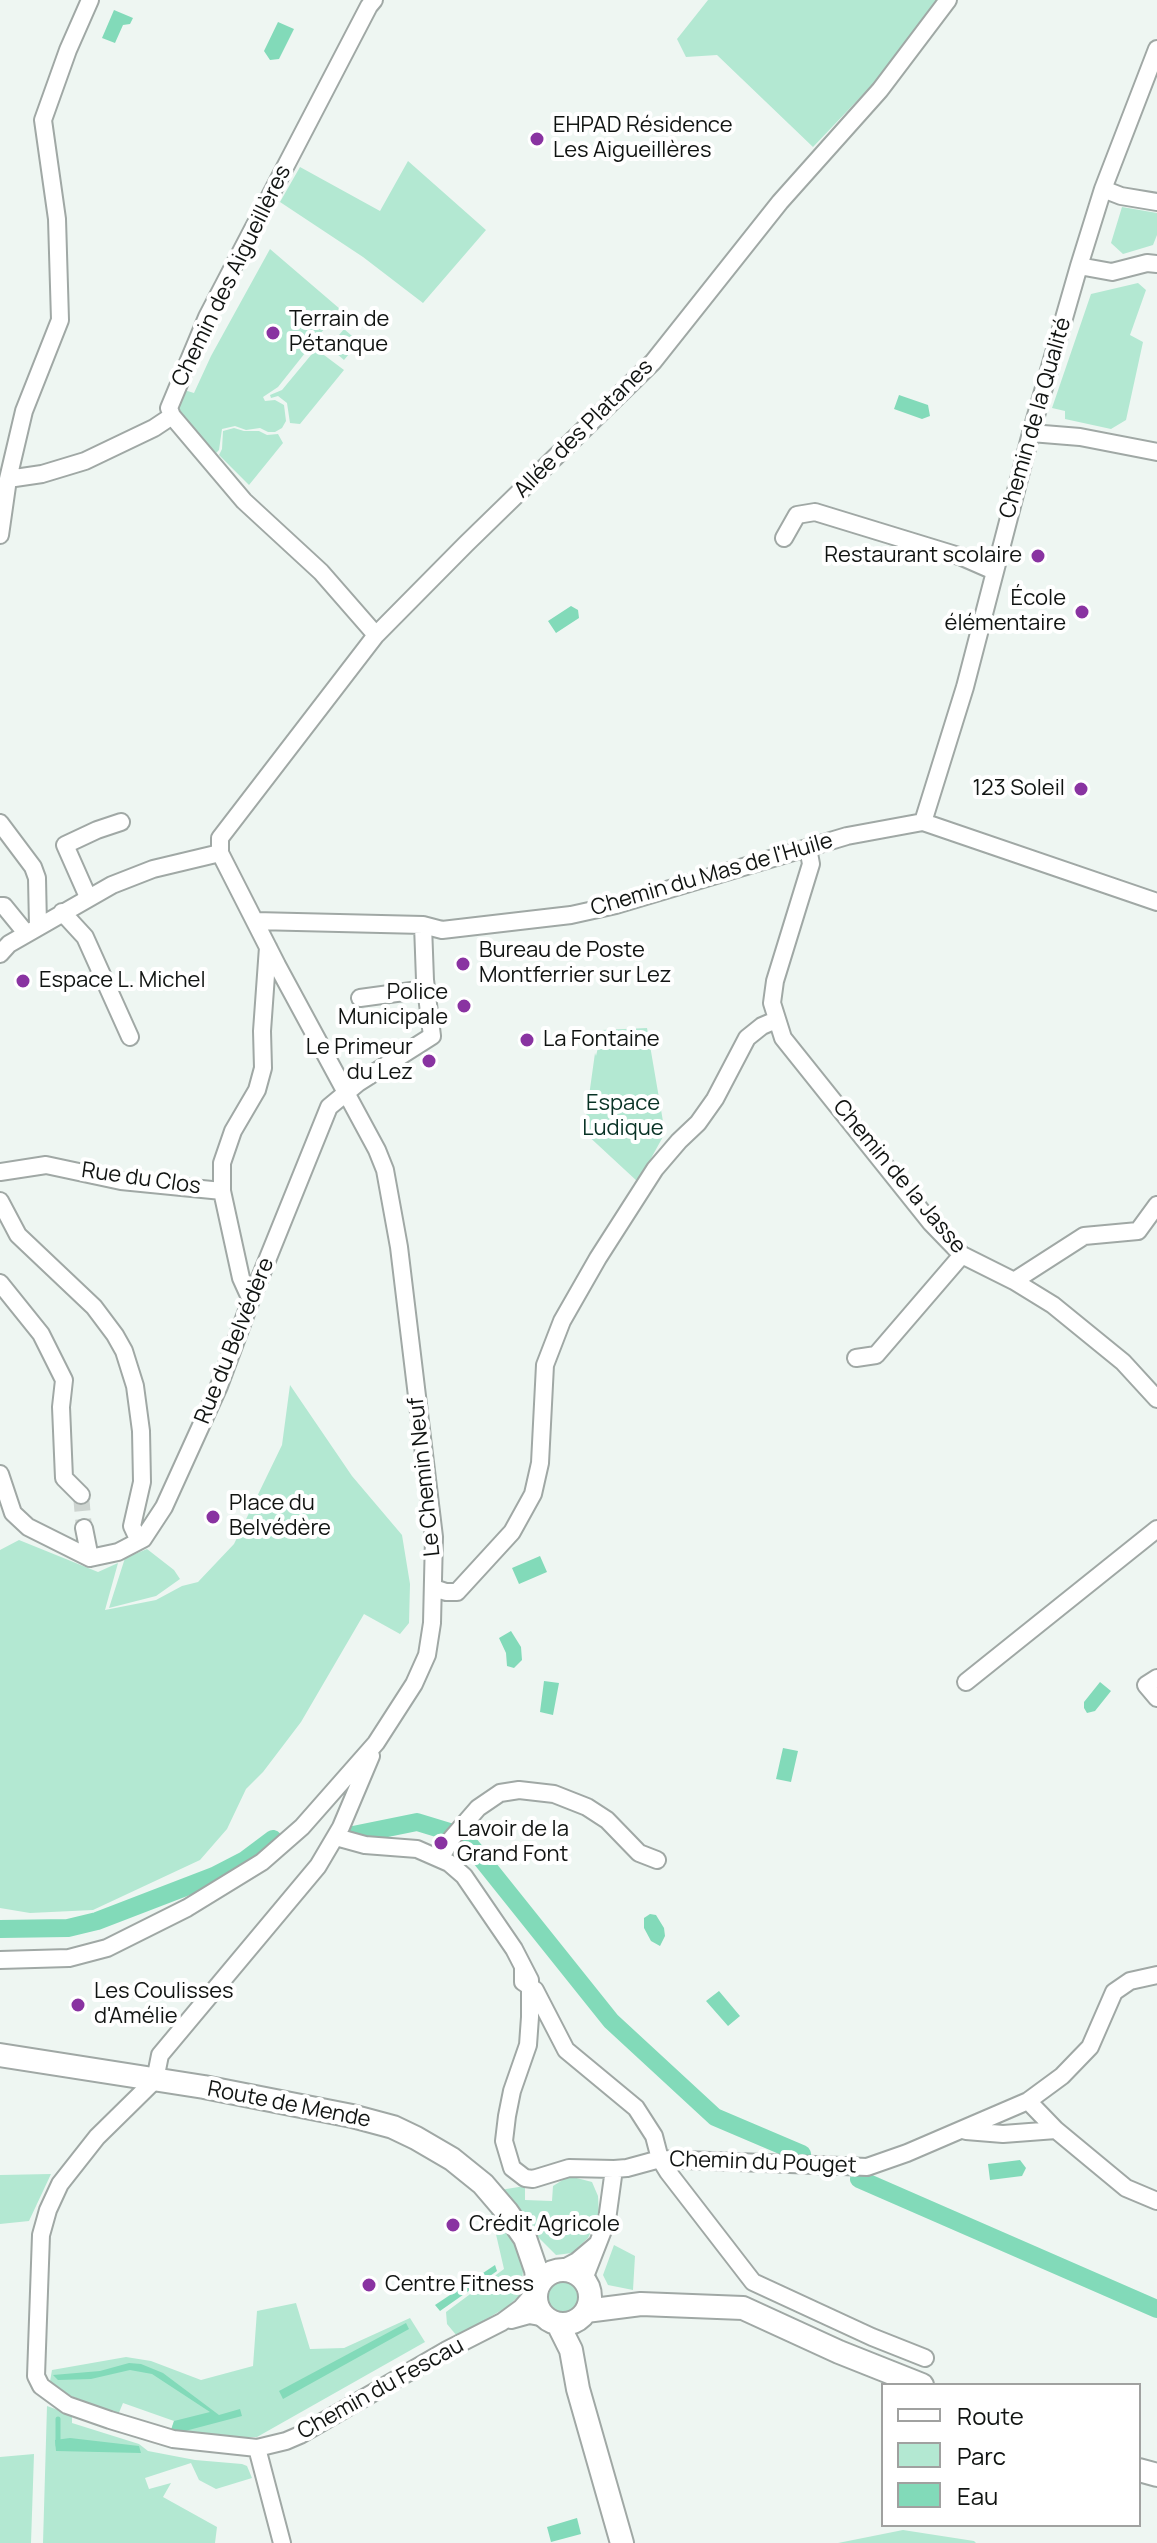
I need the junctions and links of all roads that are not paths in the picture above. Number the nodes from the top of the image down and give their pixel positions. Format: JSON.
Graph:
{"nodes":[{"id":1,"x":90,"y":0,"type":"edge"},
{"id":2,"x":374,"y":0,"type":"edge"},
{"id":3,"x":948,"y":0,"type":"edge"},
{"id":4,"x":1157,"y":49,"type":"edge"},
{"id":5,"x":1103,"y":189,"type":"junction"},
{"id":6,"x":1157,"y":202,"type":"edge"},
{"id":7,"x":1157,"y":264,"type":"edge"},
{"id":8,"x":1079,"y":266,"type":"junction"},
{"id":9,"x":172,"y":416,"type":"junction"},
{"id":10,"x":1031,"y":433,"type":"junction"},
{"id":11,"x":1157,"y":452,"type":"edge"},
{"id":12,"x":8,"y":479,"type":"junction"},
{"id":13,"x":0,"y":535,"type":"edge"},
{"id":14,"x":784,"y":538,"type":"dead end"},
{"id":15,"x":994,"y":571,"type":"junction"},
{"id":16,"x":376,"y":635,"type":"junction"},
{"id":17,"x":121,"y":822,"type":"dead end"},
{"id":18,"x":923,"y":822,"type":"junction"},
{"id":19,"x":0,"y":823,"type":"edge"},
{"id":20,"x":808,"y":848,"type":"junction"},
{"id":21,"x":212,"y":855,"type":"junction"},
{"id":22,"x":88,"y":897,"type":"junction"},
{"id":23,"x":1157,"y":902,"type":"edge"},
{"id":24,"x":4,"y":909,"type":"edge"},
{"id":25,"x":62,"y":912,"type":"junction"},
{"id":26,"x":255,"y":921,"type":"junction"},
{"id":27,"x":423,"y":925,"type":"junction"},
{"id":28,"x":32,"y":930,"type":"junction"},
{"id":29,"x":268,"y":947,"type":"junction"},
{"id":30,"x":1,"y":951,"type":"edge"},
{"id":31,"x":426,"y":989,"type":"junction"},
{"id":32,"x":360,"y":998,"type":"dead end"},
{"id":33,"x":776,"y":1020,"type":"junction"},
{"id":34,"x":130,"y":1037,"type":"dead end"},
{"id":35,"x":346,"y":1091,"type":"junction"},
{"id":36,"x":0,"y":1172,"type":"edge"},
{"id":37,"x":222,"y":1191,"type":"junction"},
{"id":38,"x":0,"y":1201,"type":"edge"},
{"id":39,"x":1157,"y":1205,"type":"edge"},
{"id":40,"x":0,"y":1225,"type":"edge"},
{"id":41,"x":18,"y":1235,"type":"junction"},
{"id":42,"x":962,"y":1255,"type":"junction"},
{"id":43,"x":1014,"y":1281,"type":"junction"},
{"id":44,"x":0,"y":1283,"type":"edge"},
{"id":45,"x":251,"y":1300,"type":"junction"},
{"id":46,"x":856,"y":1358,"type":"dead end"},
{"id":47,"x":1157,"y":1399,"type":"edge"},
{"id":48,"x":0,"y":1474,"type":"edge"},
{"id":49,"x":81,"y":1495,"type":"tunnel mouth"},
{"id":50,"x":84,"y":1528,"type":"tunnel mouth"},
{"id":51,"x":1157,"y":1529,"type":"edge"},
{"id":52,"x":139,"y":1541,"type":"junction"},
{"id":53,"x":90,"y":1558,"type":"junction"},
{"id":54,"x":434,"y":1588,"type":"junction"},
{"id":55,"x":1157,"y":1678,"type":"edge"},
{"id":56,"x":966,"y":1682,"type":"dead end"},
{"id":57,"x":1157,"y":1698,"type":"edge"},
{"id":58,"x":376,"y":1743,"type":"junction"},
{"id":59,"x":336,"y":1837,"type":"junction"},
{"id":60,"x":440,"y":1859,"type":"junction"},
{"id":61,"x":657,"y":1860,"type":"dead end"},
{"id":62,"x":0,"y":1960,"type":"edge"},
{"id":63,"x":1157,"y":1975,"type":"edge"},
{"id":64,"x":530,"y":1986,"type":"junction"},
{"id":65,"x":0,"y":2055,"type":"edge"},
{"id":66,"x":155,"y":2080,"type":"junction"},
{"id":67,"x":1028,"y":2101,"type":"junction"},
{"id":68,"x":962,"y":2130,"type":"junction"},
{"id":69,"x":1056,"y":2130,"type":"junction"},
{"id":70,"x":660,"y":2159,"type":"junction"},
{"id":71,"x":614,"y":2169,"type":"junction"},
{"id":72,"x":1157,"y":2201,"type":"edge"},
{"id":73,"x":597,"y":2244,"type":"junction"},
{"id":74,"x":547,"y":2279,"type":"junction"},
{"id":75,"x":586,"y":2282,"type":"junction"},
{"id":76,"x":636,"y":2305,"type":"junction"},
{"id":77,"x":566,"y":2318,"type":"junction"},
{"id":78,"x":502,"y":2322,"type":"junction"},
{"id":79,"x":925,"y":2358,"type":"dead end"},
{"id":80,"x":917,"y":2383,"type":"edge"},
{"id":81,"x":257,"y":2448,"type":"junction"},
{"id":82,"x":282,"y":2543,"type":"edge"},
{"id":83,"x":622,"y":2543,"type":"edge"}],
"edges":[{"from":1,"to":12,"type":"street"},
{"from":2,"to":9,"type":"street","name":"Chemin des Aigueillères"},
{"from":3,"to":16,"type":"street","name":"Allée des Platanes"},
{"from":4,"to":5,"type":"street","name":"Chemin de la Qualité"},
{"from":5,"to":6,"type":"street"},
{"from":5,"to":8,"type":"street","name":"Chemin de la Qualité"},
{"from":7,"to":8,"type":"street"},
{"from":8,"to":10,"type":"street","name":"Chemin de la Qualité"},
{"from":9,"to":12,"type":"street"},
{"from":9,"to":16,"type":"street","name":"Chemin des Aigueillères"},
{"from":10,"to":11,"type":"street"},
{"from":10,"to":15,"type":"street","name":"Chemin de la Qualité"},
{"from":12,"to":13,"type":"street"},
{"from":14,"to":15,"type":"street"},
{"from":15,"to":18,"type":"street","name":"Chemin de la Qualité"},
{"from":16,"to":21,"type":"street","name":"Allée des Platanes"},
{"from":17,"to":22,"type":"street"},
{"from":18,"to":20,"type":"street","name":"Chemin du Mas de l'Huile"},
{"from":18,"to":23,"type":"street","name":"Chemin du Mas de l'Huile"},
{"from":19,"to":28,"type":"street"},
{"from":20,"to":27,"type":"street","name":"Chemin du Mas de l'Huile"},
{"from":20,"to":33,"type":"street"},
{"from":21,"to":22,"type":"street"},
{"from":21,"to":26,"type":"street","name":"Le Chemin Neuf"},
{"from":22,"to":25,"type":"street"},
{"from":24,"to":28,"type":"street"},
{"from":25,"to":28,"type":"street"},
{"from":25,"to":34,"type":"street"},
{"from":26,"to":27,"type":"street","name":"Chemin du Mas de l'Huile"},
{"from":26,"to":29,"type":"street","name":"Le Chemin Neuf"},
{"from":27,"to":31,"type":"street"},
{"from":28,"to":30,"type":"street"},
{"from":29,"to":35,"type":"street","name":"Le Chemin Neuf"},
{"from":29,"to":37,"type":"street","name":"Rue du Clos"},
{"from":31,"to":32,"type":"street"},
{"from":31,"to":35,"type":"street","name":"Rue du Belvédère"},
{"from":33,"to":42,"type":"street","name":"Chemin de la Jasse"},
{"from":33,"to":54,"type":"street"},
{"from":35,"to":45,"type":"street","name":"Rue du Belvédère"},
{"from":35,"to":54,"type":"street","name":"Le Chemin Neuf"},
{"from":36,"to":37,"type":"street","name":"Rue du Clos"},
{"from":37,"to":45,"type":"street"},
{"from":38,"to":41,"type":"street"},
{"from":39,"to":43,"type":"street"},
{"from":40,"to":41,"type":"street"},
{"from":41,"to":52,"type":"street"},
{"from":42,"to":43,"type":"street","name":"Chemin de la Jasse"},
{"from":42,"to":46,"type":"street"},
{"from":43,"to":47,"type":"street","name":"Chemin de la Jasse"},
{"from":44,"to":49,"type":"street"},
{"from":45,"to":52,"type":"street","name":"Rue du Belvédère"},
{"from":48,"to":53,"type":"street"},
{"from":50,"to":53,"type":"street"},
{"from":51,"to":56,"type":"street"},
{"from":52,"to":53,"type":"street"},
{"from":54,"to":58,"type":"street","name":"Le Chemin Neuf"},
{"from":55,"to":57,"type":"street"},
{"from":58,"to":59,"type":"street"},
{"from":58,"to":62,"type":"street","name":"Le Chemin Neuf"},
{"from":59,"to":60,"type":"street"},
{"from":59,"to":66,"type":"street"},
{"from":60,"to":61,"type":"street"},
{"from":60,"to":64,"type":"street"},
{"from":63,"to":67,"type":"street","name":"Chemin du Pouget"},
{"from":64,"to":70,"type":"street"},
{"from":64,"to":71,"type":"street","name":"Chemin du Pouget"},
{"from":65,"to":66,"type":"street","name":"Route de Mende"},
{"from":66,"to":74,"type":"street","name":"Route de Mende"},
{"from":66,"to":81,"type":"street","name":"Chemin du Fescau"},
{"from":67,"to":68,"type":"street","name":"Chemin du Pouget"},
{"from":67,"to":69,"type":"street"},
{"from":68,"to":69,"type":"street"},
{"from":68,"to":70,"type":"street","name":"Chemin du Pouget"},
{"from":69,"to":72,"type":"street"},
{"from":70,"to":71,"type":"street","name":"Chemin du Pouget"},
{"from":70,"to":79,"type":"street"},
{"from":71,"to":73,"type":"street"},
{"from":73,"to":74,"type":"street"},
{"from":73,"to":75,"type":"street"},
{"from":74,"to":75,"type":"street"},
{"from":74,"to":77,"type":"street"},
{"from":74,"to":78,"type":"street","name":"Chemin du Fescau"},
{"from":75,"to":76,"type":"street"},
{"from":75,"to":77,"type":"street"},
{"from":76,"to":77,"type":"street"},
{"from":76,"to":80,"type":"street"},
{"from":77,"to":78,"type":"street","name":"Chemin du Fescau"},
{"from":77,"to":83,"type":"street"},
{"from":78,"to":81,"type":"street","name":"Chemin du Fescau"},
{"from":81,"to":82,"type":"street"}]}
